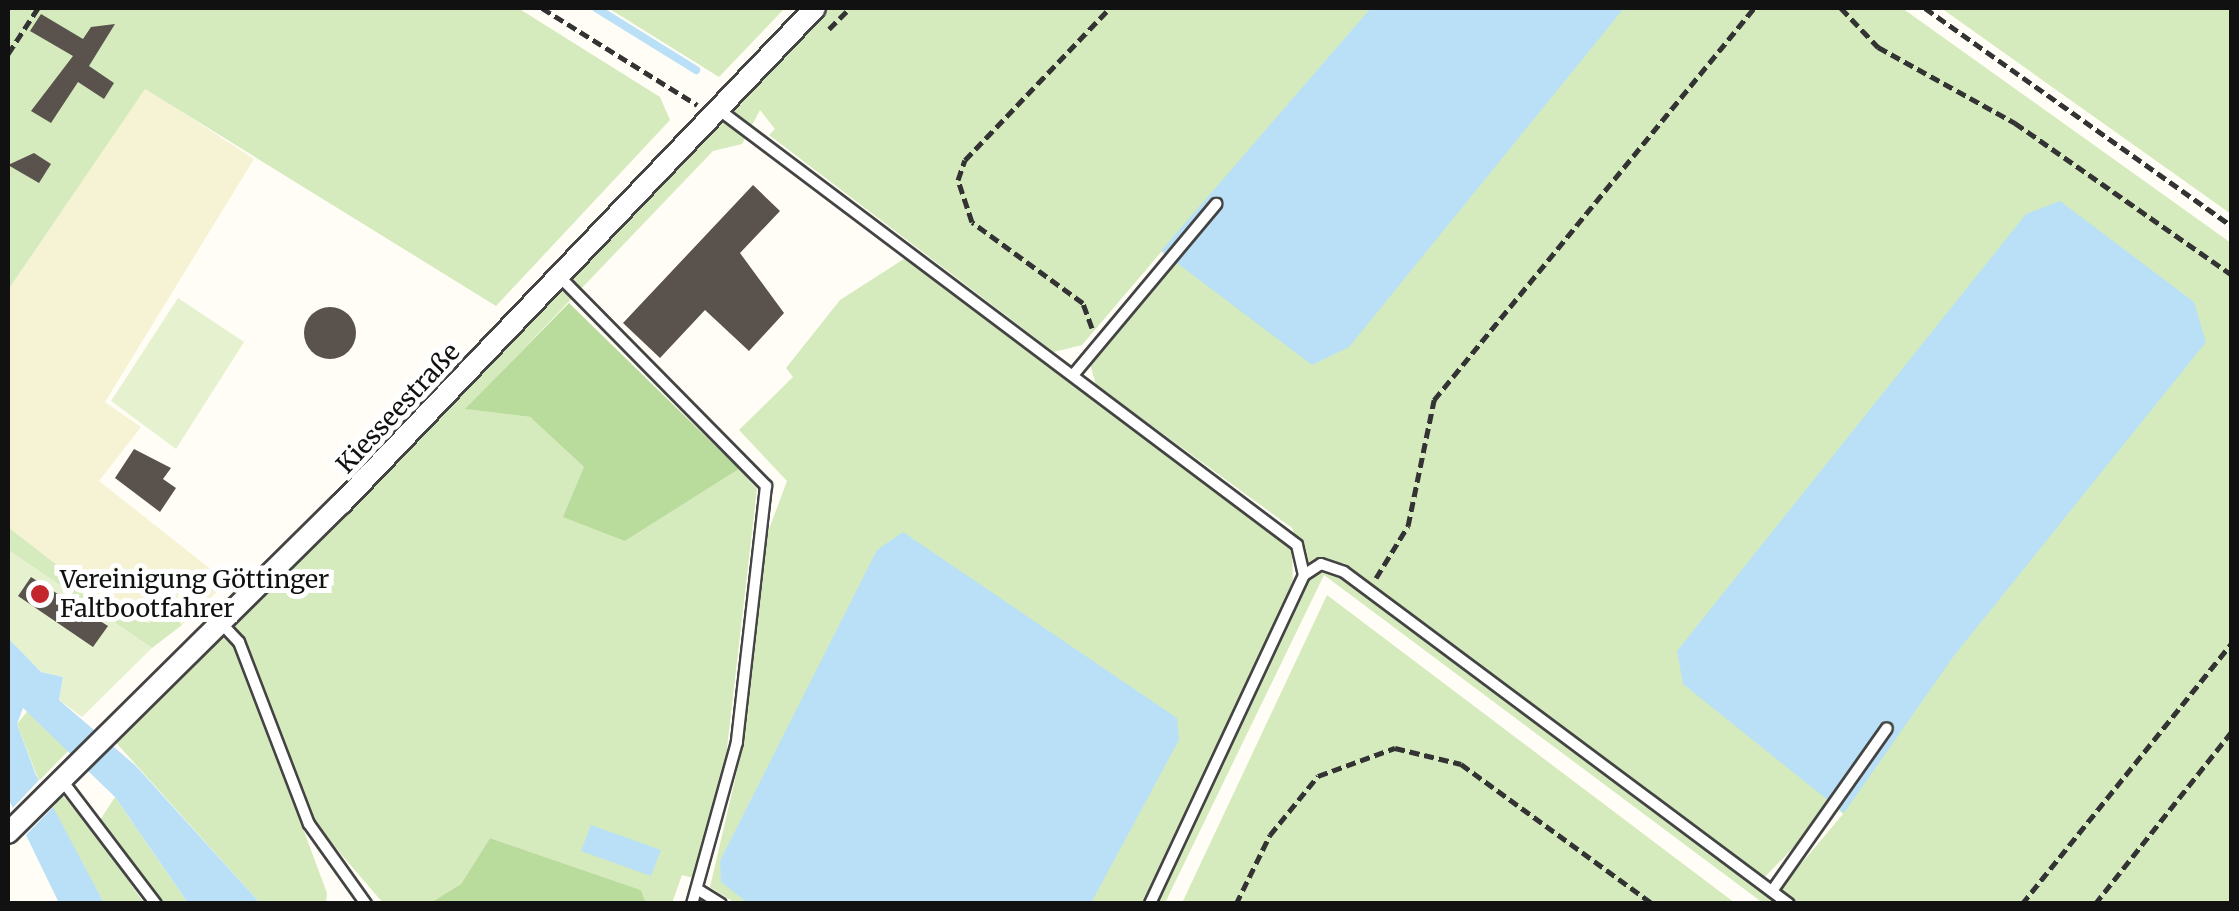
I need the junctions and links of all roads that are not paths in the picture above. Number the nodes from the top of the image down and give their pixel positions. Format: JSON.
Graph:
{"nodes":[{"id":1,"x":815,"y":8,"type":"edge"},
{"id":2,"x":715,"y":112,"type":"junction"},
{"id":3,"x":1216,"y":204,"type":"dead end"},
{"id":4,"x":558,"y":275,"type":"junction"},
{"id":5,"x":1074,"y":374,"type":"junction"},
{"id":6,"x":1304,"y":575,"type":"junction"},
{"id":7,"x":222,"y":624,"type":"junction"},
{"id":8,"x":1886,"y":728,"type":"dead end"},
{"id":9,"x":62,"y":777,"type":"junction"},
{"id":10,"x":10,"y":830,"type":"edge"},
{"id":11,"x":698,"y":889,"type":"junction"},
{"id":12,"x":1772,"y":891,"type":"junction"},
{"id":13,"x":156,"y":904,"type":"edge"},
{"id":14,"x":366,"y":904,"type":"edge"},
{"id":15,"x":692,"y":904,"type":"edge"},
{"id":16,"x":720,"y":904,"type":"edge"},
{"id":17,"x":1150,"y":904,"type":"edge"},
{"id":18,"x":1789,"y":904,"type":"edge"}],
"edges":[{"from":1,"to":2,"type":"street","name":"Kiesseestraße"},
{"from":2,"to":4,"type":"street","name":"Kiesseestraße"},
{"from":2,"to":5,"type":"lane"},
{"from":3,"to":5,"type":"lane"},
{"from":4,"to":7,"type":"street","name":"Kiesseestraße"},
{"from":4,"to":11,"type":"lane"},
{"from":5,"to":6,"type":"lane"},
{"from":6,"to":12,"type":"lane"},
{"from":6,"to":17,"type":"lane"},
{"from":7,"to":9,"type":"street","name":"Kiesseestraße"},
{"from":7,"to":14,"type":"lane"},
{"from":8,"to":12,"type":"lane"},
{"from":9,"to":10,"type":"street","name":"Kiesseestraße"},
{"from":9,"to":13,"type":"lane"},
{"from":11,"to":15,"type":"lane"},
{"from":11,"to":16,"type":"lane"},
{"from":12,"to":18,"type":"lane"}]}
